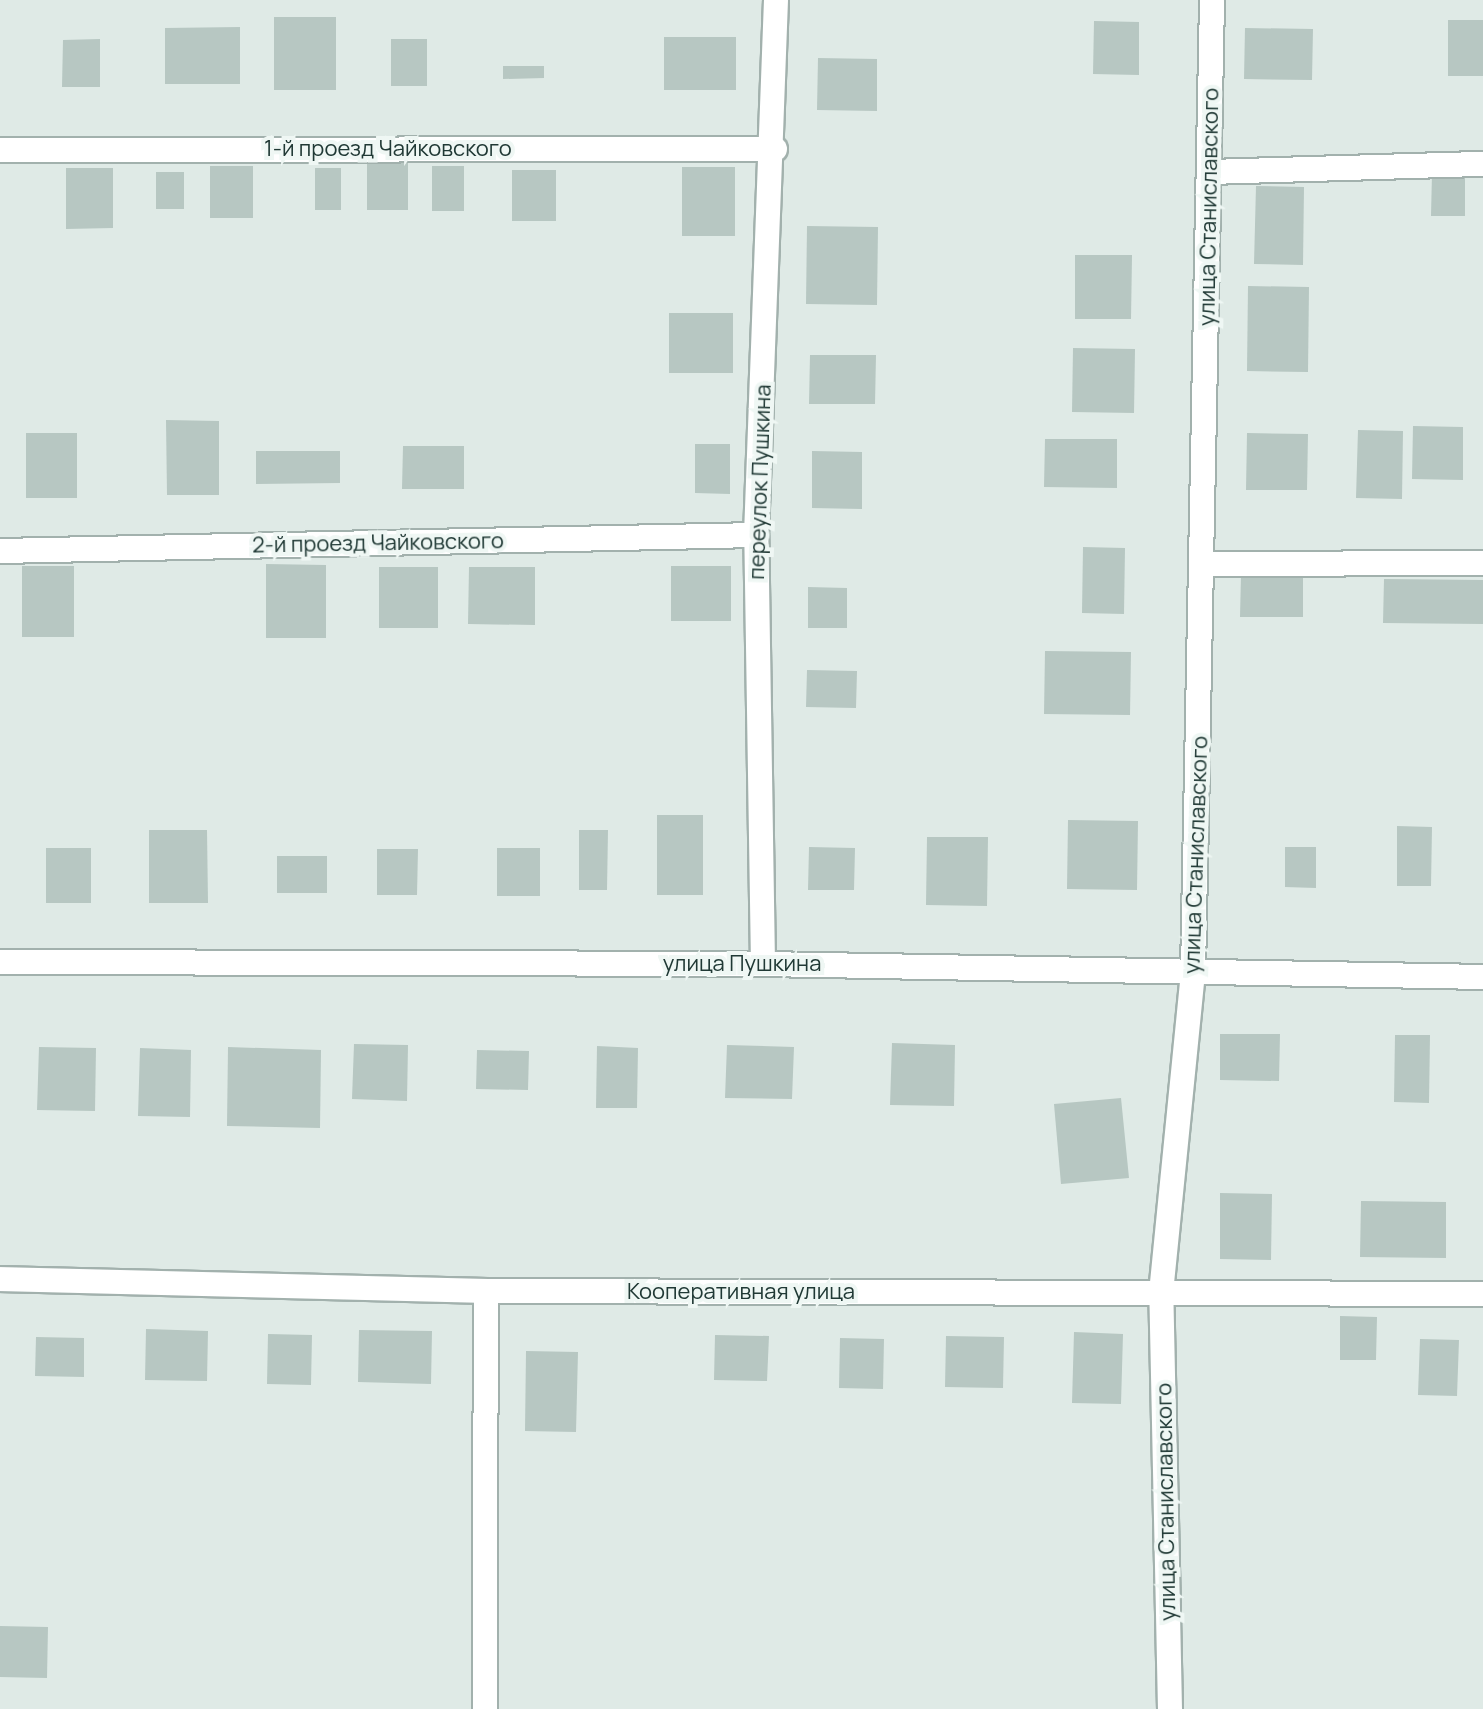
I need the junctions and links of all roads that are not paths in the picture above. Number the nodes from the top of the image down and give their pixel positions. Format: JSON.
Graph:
{"nodes":[{"id":1,"x":776,"y":0,"type":"edge"},
{"id":2,"x":1212,"y":0,"type":"edge"},
{"id":3,"x":775,"y":149,"type":"junction"},
{"id":4,"x":0,"y":150,"type":"edge"},
{"id":5,"x":1483,"y":164,"type":"edge"},
{"id":6,"x":1209,"y":172,"type":"junction"},
{"id":7,"x":756,"y":535,"type":"junction"},
{"id":8,"x":0,"y":551,"type":"edge"},
{"id":9,"x":1483,"y":563,"type":"edge"},
{"id":10,"x":1203,"y":564,"type":"junction"},
{"id":11,"x":0,"y":962,"type":"edge"},
{"id":12,"x":763,"y":964,"type":"junction"},
{"id":13,"x":1193,"y":972,"type":"junction"},
{"id":14,"x":1483,"y":977,"type":"edge"},
{"id":15,"x":0,"y":1279,"type":"edge"},
{"id":16,"x":486,"y":1291,"type":"junction"},
{"id":17,"x":1161,"y":1293,"type":"junction"},
{"id":18,"x":1483,"y":1294,"type":"edge"},
{"id":19,"x":485,"y":1709,"type":"edge"},
{"id":20,"x":1170,"y":1709,"type":"edge"}],
"edges":[{"from":1,"to":3,"type":"street","name":"переулок Пушкина"},
{"from":2,"to":6,"type":"street","name":"улица Станиславского"},
{"from":3,"to":4,"type":"street","name":"1-й проезд Чайковского"},
{"from":3,"to":7,"type":"street","name":"переулок Пушкина"},
{"from":5,"to":6,"type":"street"},
{"from":6,"to":10,"type":"street","name":"улица Станиславского"},
{"from":7,"to":8,"type":"street","name":"2-й проезд Чайковского"},
{"from":7,"to":12,"type":"street","name":"переулок Пушкина"},
{"from":9,"to":10,"type":"street"},
{"from":10,"to":13,"type":"street","name":"улица Станиславского"},
{"from":11,"to":12,"type":"street","name":"улица Пушкина"},
{"from":12,"to":13,"type":"street","name":"улица Пушкина"},
{"from":13,"to":14,"type":"street","name":"улица Пушкина"},
{"from":13,"to":17,"type":"street","name":"улица Станиславского"},
{"from":15,"to":16,"type":"street","name":"Кооперативная улица"},
{"from":16,"to":17,"type":"street","name":"Кооперативная улица"},
{"from":16,"to":19,"type":"street"},
{"from":17,"to":18,"type":"street","name":"Кооперативная улица"},
{"from":17,"to":20,"type":"street","name":"улица Станиславского"}]}
